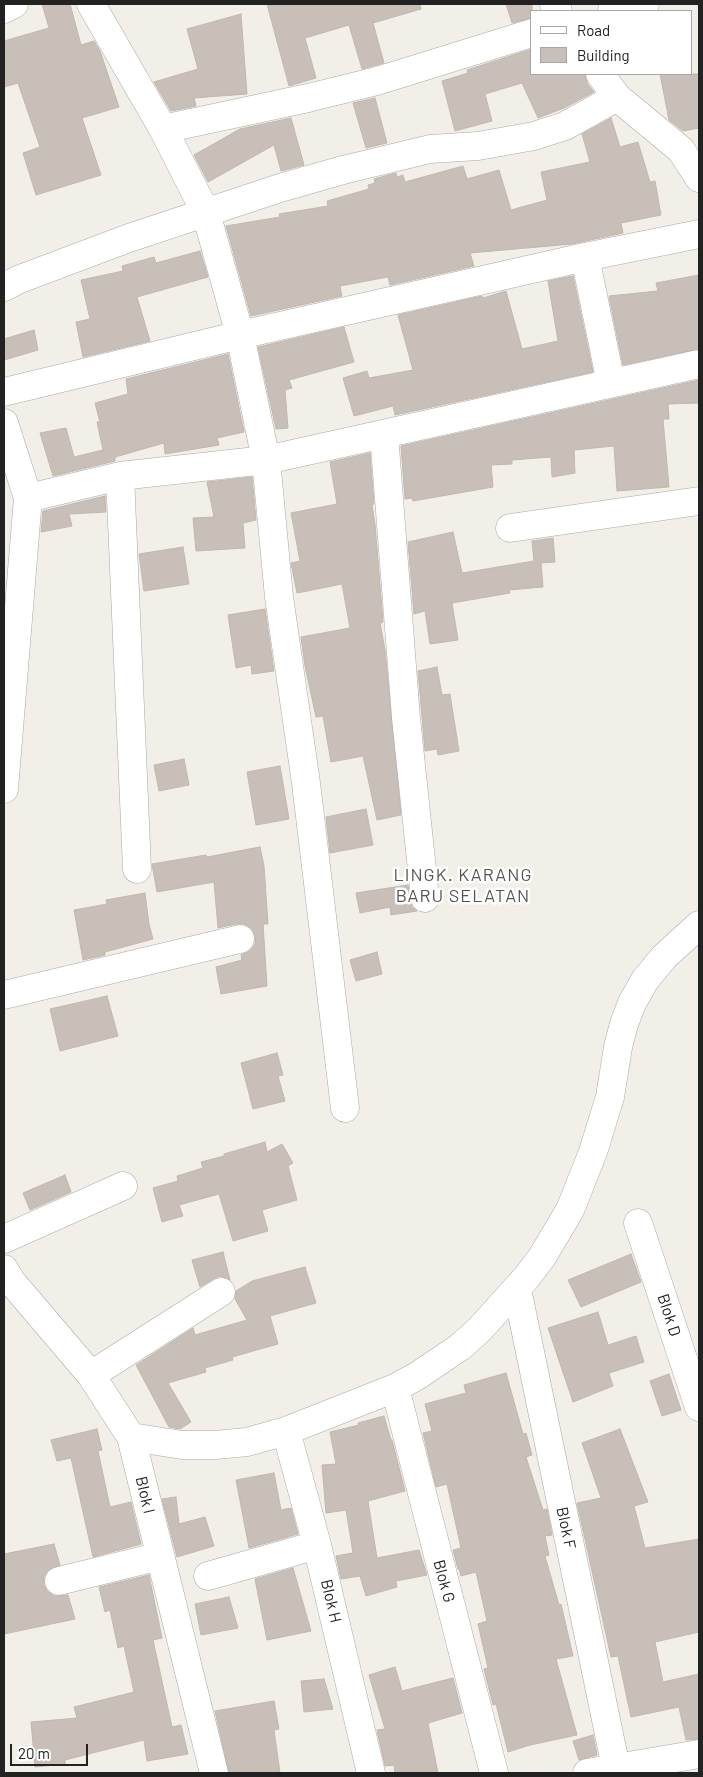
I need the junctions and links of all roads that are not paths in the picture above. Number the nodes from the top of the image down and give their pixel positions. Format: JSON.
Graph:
{"nodes":[{"id":1,"x":14,"y":4,"type":"edge"},
{"id":2,"x":645,"y":4,"type":"edge"},
{"id":3,"x":98,"y":5,"type":"edge"},
{"id":4,"x":4,"y":9,"type":"edge"},
{"id":5,"x":617,"y":10,"type":"edge"},
{"id":6,"x":530,"y":34,"type":"edge"},
{"id":7,"x":601,"y":75,"type":"edge"},
{"id":8,"x":617,"y":97,"type":"junction"},
{"id":9,"x":163,"y":129,"type":"junction"},
{"id":10,"x":699,"y":178,"type":"edge"},
{"id":11,"x":206,"y":213,"type":"junction"},
{"id":12,"x":699,"y":234,"type":"edge"},
{"id":13,"x":586,"y":257,"type":"junction"},
{"id":14,"x":4,"y":288,"type":"edge"},
{"id":15,"x":240,"y":335,"type":"junction"},
{"id":16,"x":699,"y":364,"type":"edge"},
{"id":17,"x":611,"y":383,"type":"junction"},
{"id":18,"x":4,"y":392,"type":"edge"},
{"id":19,"x":4,"y":423,"type":"edge"},
{"id":20,"x":384,"y":434,"type":"junction"},
{"id":21,"x":266,"y":460,"type":"junction"},
{"id":22,"x":120,"y":476,"type":"junction"},
{"id":23,"x":28,"y":498,"type":"junction"},
{"id":24,"x":699,"y":501,"type":"edge"},
{"id":25,"x":510,"y":528,"type":"dead end"},
{"id":26,"x":4,"y":782,"type":"edge"},
{"id":27,"x":137,"y":869,"type":"dead end"},
{"id":28,"x":425,"y":898,"type":"dead end"},
{"id":29,"x":699,"y":925,"type":"edge"},
{"id":30,"x":240,"y":939,"type":"dead end"},
{"id":31,"x":4,"y":995,"type":"edge"},
{"id":32,"x":345,"y":1108,"type":"dead end"},
{"id":33,"x":122,"y":1186,"type":"dead end"},
{"id":34,"x":638,"y":1223,"type":"dead end"},
{"id":35,"x":4,"y":1239,"type":"edge"},
{"id":36,"x":6,"y":1277,"type":"edge"},
{"id":37,"x":516,"y":1289,"type":"junction"},
{"id":38,"x":221,"y":1292,"type":"dead end"},
{"id":39,"x":91,"y":1375,"type":"junction"},
{"id":40,"x":394,"y":1388,"type":"junction"},
{"id":41,"x":699,"y":1407,"type":"edge"},
{"id":42,"x":286,"y":1431,"type":"junction"},
{"id":43,"x":131,"y":1437,"type":"junction"},
{"id":44,"x":317,"y":1545,"type":"junction"},
{"id":45,"x":160,"y":1556,"type":"junction"},
{"id":46,"x":208,"y":1576,"type":"dead end"},
{"id":47,"x":59,"y":1581,"type":"dead end"},
{"id":48,"x":699,"y":1754,"type":"edge"},
{"id":49,"x":616,"y":1768,"type":"junction"},
{"id":50,"x":654,"y":1768,"type":"edge"},
{"id":51,"x":214,"y":1773,"type":"edge"},
{"id":52,"x":371,"y":1773,"type":"edge"},
{"id":53,"x":494,"y":1773,"type":"edge"},
{"id":54,"x":587,"y":1773,"type":"edge"}],
"edges":[{"from":1,"to":4,"type":"street"},
{"from":2,"to":5,"type":"street"},
{"from":3,"to":9,"type":"street"},
{"from":6,"to":9,"type":"street"},
{"from":7,"to":8,"type":"street"},
{"from":8,"to":10,"type":"street"},
{"from":8,"to":11,"type":"street"},
{"from":9,"to":11,"type":"street"},
{"from":11,"to":14,"type":"street"},
{"from":11,"to":15,"type":"street"},
{"from":12,"to":13,"type":"street"},
{"from":13,"to":15,"type":"street"},
{"from":13,"to":17,"type":"street"},
{"from":15,"to":18,"type":"street"},
{"from":15,"to":21,"type":"street"},
{"from":16,"to":17,"type":"street"},
{"from":17,"to":20,"type":"street"},
{"from":19,"to":23,"type":"street"},
{"from":20,"to":21,"type":"street"},
{"from":20,"to":28,"type":"street"},
{"from":21,"to":22,"type":"street"},
{"from":21,"to":32,"type":"street"},
{"from":22,"to":23,"type":"street"},
{"from":22,"to":27,"type":"street"},
{"from":23,"to":26,"type":"street"},
{"from":24,"to":25,"type":"street"},
{"from":29,"to":37,"type":"street"},
{"from":30,"to":31,"type":"street"},
{"from":33,"to":35,"type":"street"},
{"from":34,"to":41,"type":"street","name":"Blok D"},
{"from":36,"to":39,"type":"street","name":"Blok I"},
{"from":37,"to":40,"type":"street"},
{"from":37,"to":49,"type":"street","name":"Blok F"},
{"from":38,"to":39,"type":"street"},
{"from":39,"to":43,"type":"street","name":"Blok I"},
{"from":40,"to":42,"type":"street"},
{"from":40,"to":53,"type":"street","name":"Blok G"},
{"from":42,"to":43,"type":"street"},
{"from":42,"to":44,"type":"street","name":"Blok H"},
{"from":43,"to":45,"type":"street","name":"Blok I"},
{"from":44,"to":46,"type":"street"},
{"from":44,"to":52,"type":"street","name":"Blok H"},
{"from":45,"to":47,"type":"street"},
{"from":45,"to":51,"type":"street","name":"Blok I"},
{"from":48,"to":50,"type":"street"},
{"from":49,"to":50,"type":"street"},
{"from":49,"to":54,"type":"street"}]}
